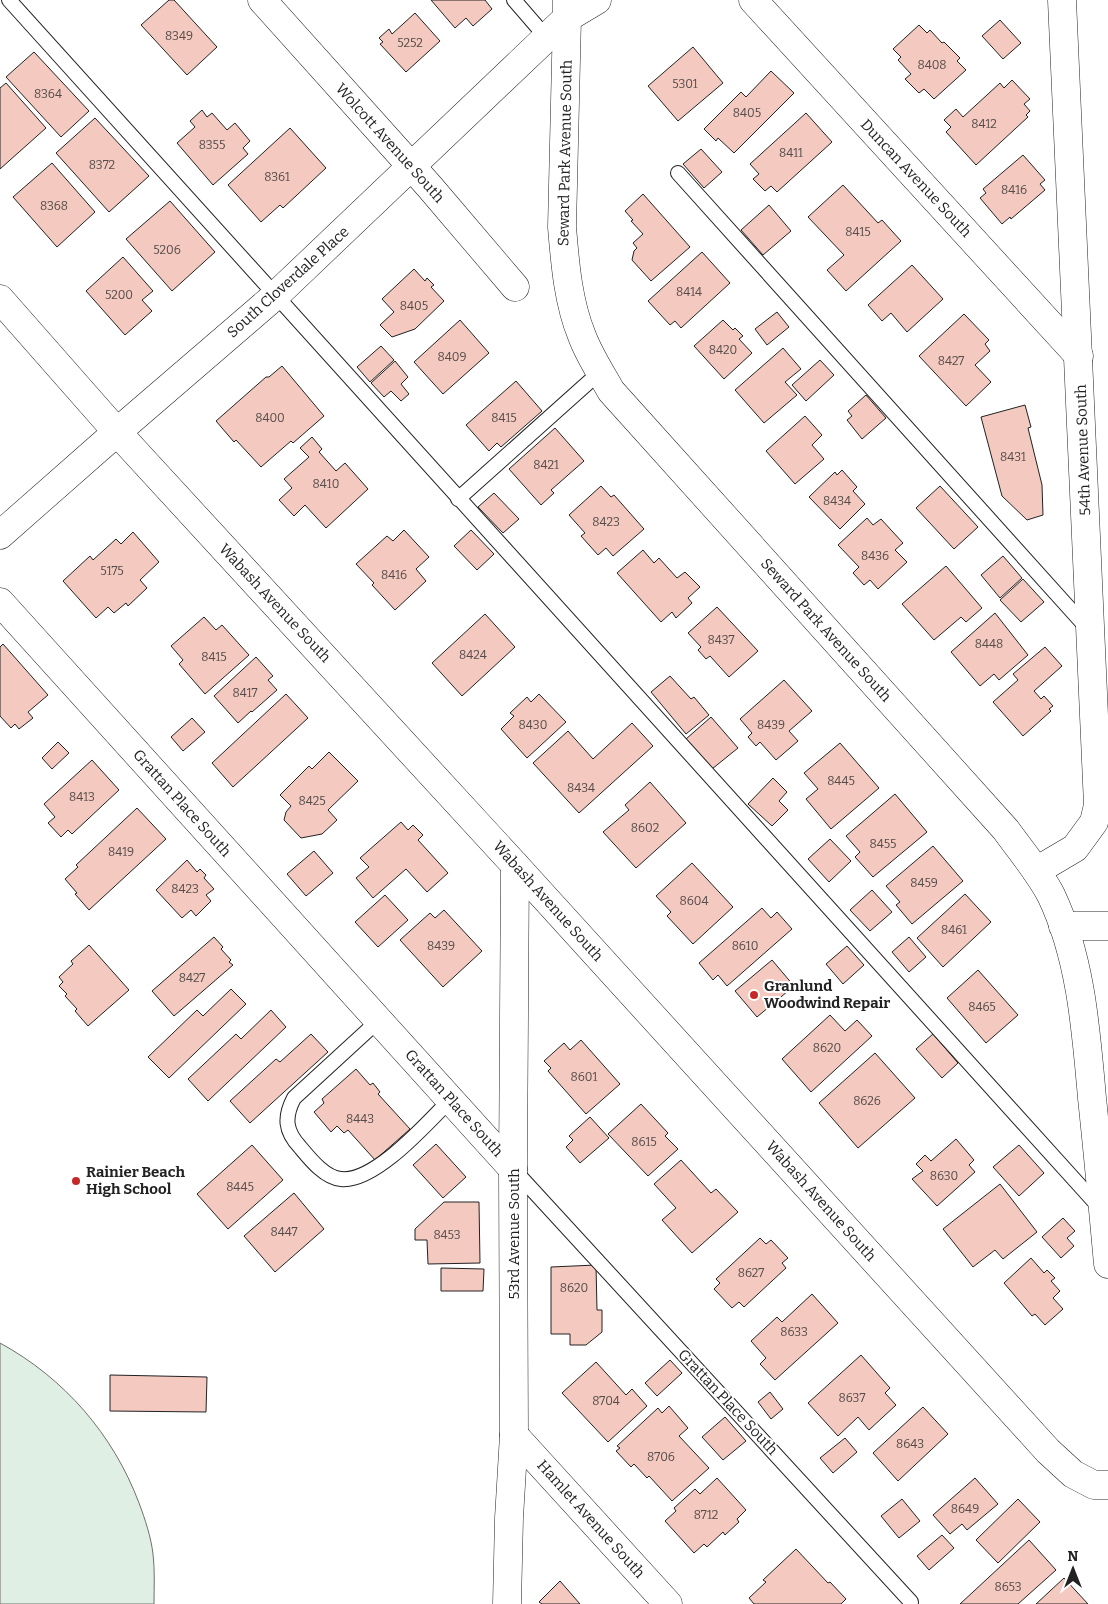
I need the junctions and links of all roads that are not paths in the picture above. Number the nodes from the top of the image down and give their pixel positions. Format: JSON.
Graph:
{"nodes":[{"id":1,"x":9,"y":0,"type":"edge"},
{"id":2,"x":262,"y":0,"type":"edge"},
{"id":3,"x":514,"y":0,"type":"edge"},
{"id":4,"x":597,"y":0,"type":"edge"},
{"id":5,"x":752,"y":0,"type":"edge"},
{"id":6,"x":1062,"y":0,"type":"edge"},
{"id":7,"x":567,"y":9,"type":"edge"},
{"id":8,"x":546,"y":37,"type":"junction"},
{"id":9,"x":412,"y":167,"type":"junction"},
{"id":10,"x":678,"y":174,"type":"dead end"},
{"id":11,"x":515,"y":288,"type":"dead end"},
{"id":12,"x":275,"y":296,"type":"junction"},
{"id":13,"x":0,"y":300,"type":"edge"},
{"id":14,"x":1079,"y":356,"type":"junction"},
{"id":15,"x":600,"y":372,"type":"junction"},
{"id":16,"x":117,"y":432,"type":"junction"},
{"id":17,"x":458,"y":499,"type":"junction"},
{"id":18,"x":0,"y":536,"type":"edge"},
{"id":19,"x":0,"y":602,"type":"edge"},
{"id":20,"x":1090,"y":632,"type":"junction"},
{"id":21,"x":515,"y":865,"type":"junction"},
{"id":22,"x":1036,"y":871,"type":"junction"},
{"id":23,"x":1062,"y":926,"type":"junction"},
{"id":24,"x":1108,"y":926,"type":"edge"},
{"id":25,"x":379,"y":1020,"type":"junction"},
{"id":26,"x":451,"y":1100,"type":"junction"},
{"id":27,"x":513,"y":1169,"type":"junction"},
{"id":28,"x":1104,"y":1212,"type":"junction"},
{"id":29,"x":1108,"y":1264,"type":"edge"},
{"id":30,"x":514,"y":1435,"type":"junction"},
{"id":31,"x":1108,"y":1486,"type":"edge"},
{"id":32,"x":911,"y":1602,"type":"dead end"},
{"id":33,"x":507,"y":1604,"type":"edge"},
{"id":34,"x":668,"y":1604,"type":"edge"}],
"edges":[{"from":1,"to":12,"type":"lane"},
{"from":2,"to":9,"type":"street","name":"Wolcott Avenue South"},
{"from":3,"to":8,"type":"lane"},
{"from":4,"to":7,"type":"street","name":"South Cloverdale Place"},
{"from":5,"to":14,"type":"street","name":"Duncan Avenue South"},
{"from":6,"to":14,"type":"street","name":"54th Avenue South"},
{"from":7,"to":8,"type":"street","name":"South Cloverdale Place"},
{"from":7,"to":15,"type":"street","name":"Seward Park Avenue South"},
{"from":8,"to":9,"type":"street","name":"South Cloverdale Place"},
{"from":9,"to":11,"type":"street","name":"Wolcott Avenue South"},
{"from":9,"to":12,"type":"street","name":"South Cloverdale Place"},
{"from":10,"to":20,"type":"lane"},
{"from":12,"to":16,"type":"street","name":"South Cloverdale Place"},
{"from":12,"to":17,"type":"lane"},
{"from":13,"to":16,"type":"street","name":"Wabash Avenue South"},
{"from":14,"to":20,"type":"street","name":"54th Avenue South"},
{"from":15,"to":17,"type":"lane"},
{"from":15,"to":22,"type":"street","name":"Seward Park Avenue South"},
{"from":16,"to":18,"type":"street","name":"South Cloverdale Place"},
{"from":16,"to":21,"type":"street","name":"Wabash Avenue South"},
{"from":17,"to":28,"type":"lane"},
{"from":19,"to":25,"type":"street","name":"Grattan Place South"},
{"from":20,"to":22,"type":"street","name":"54th Avenue South"},
{"from":21,"to":27,"type":"street","name":"53rd Avenue South"},
{"from":21,"to":31,"type":"street","name":"Wabash Avenue South"},
{"from":22,"to":23,"type":"street","name":"Seward Park Avenue South"},
{"from":23,"to":24,"type":"street"},
{"from":23,"to":28,"type":"street","name":"Seward Park Avenue South"},
{"from":25,"to":26,"type":"street","name":"Grattan Place South"},
{"from":25,"to":26,"type":"lane"},
{"from":26,"to":27,"type":"street","name":"Grattan Place South"},
{"from":27,"to":30,"type":"street","name":"53rd Avenue South"},
{"from":27,"to":32,"type":"lane","name":"Grattan Place South"},
{"from":28,"to":29,"type":"street","name":"Seward Park Avenue South"},
{"from":30,"to":33,"type":"street","name":"53rd Avenue South"},
{"from":30,"to":34,"type":"street","name":"Hamlet Avenue South"}]}
